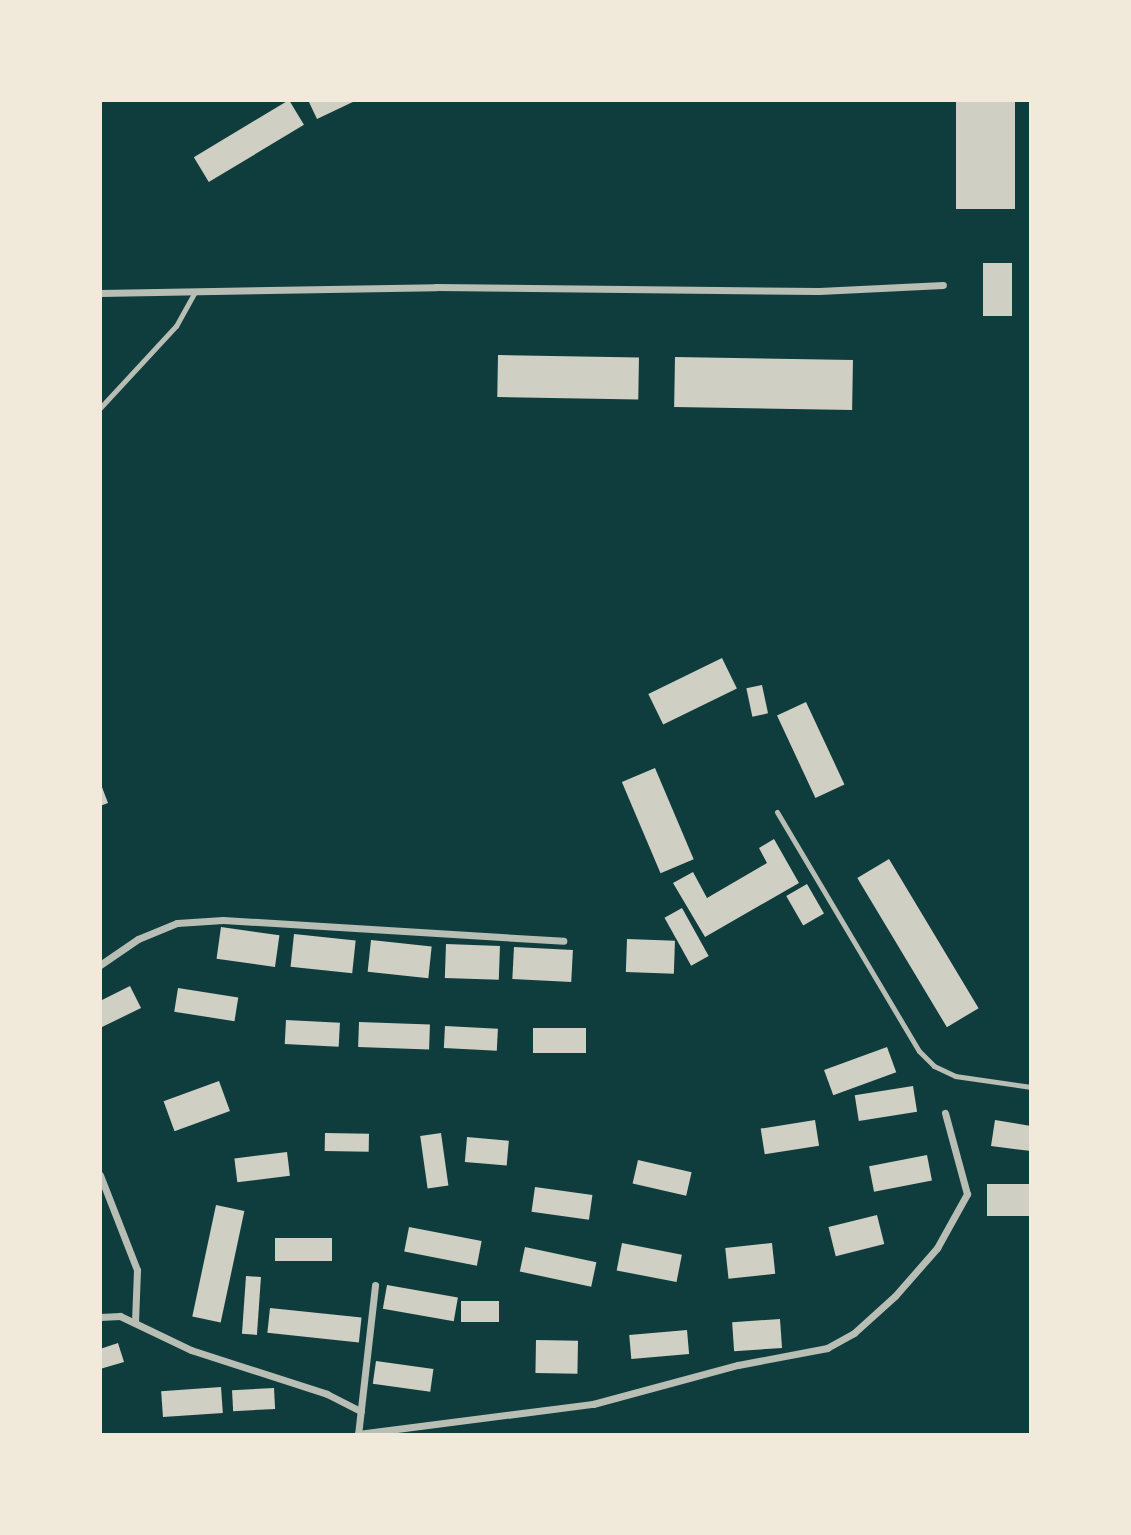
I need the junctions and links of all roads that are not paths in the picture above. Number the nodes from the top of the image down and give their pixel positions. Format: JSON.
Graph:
{"nodes":[{"id":1,"x":943,"y":285,"type":"dead end"},
{"id":2,"x":100,"y":293,"type":"edge"},
{"id":3,"x":194,"y":293,"type":"junction"},
{"id":4,"x":100,"y":408,"type":"edge"},
{"id":5,"x":777,"y":812,"type":"dead end"},
{"id":6,"x":563,"y":941,"type":"dead end"},
{"id":7,"x":100,"y":965,"type":"edge"},
{"id":8,"x":1031,"y":1087,"type":"edge"},
{"id":9,"x":945,"y":1113,"type":"dead end"},
{"id":10,"x":100,"y":1175,"type":"edge"},
{"id":11,"x":375,"y":1285,"type":"dead end"},
{"id":12,"x":100,"y":1317,"type":"edge"},
{"id":13,"x":135,"y":1323,"type":"junction"},
{"id":14,"x":361,"y":1412,"type":"junction"},
{"id":15,"x":358,"y":1435,"type":"edge"}],
"edges":[{"from":1,"to":3,"type":"street"},
{"from":2,"to":3,"type":"street"},
{"from":3,"to":4,"type":"lane"},
{"from":5,"to":8,"type":"lane"},
{"from":6,"to":7,"type":"street"},
{"from":9,"to":15,"type":"street"},
{"from":10,"to":13,"type":"street"},
{"from":11,"to":14,"type":"street"},
{"from":12,"to":13,"type":"street"},
{"from":13,"to":14,"type":"street"},
{"from":14,"to":15,"type":"street"}]}
